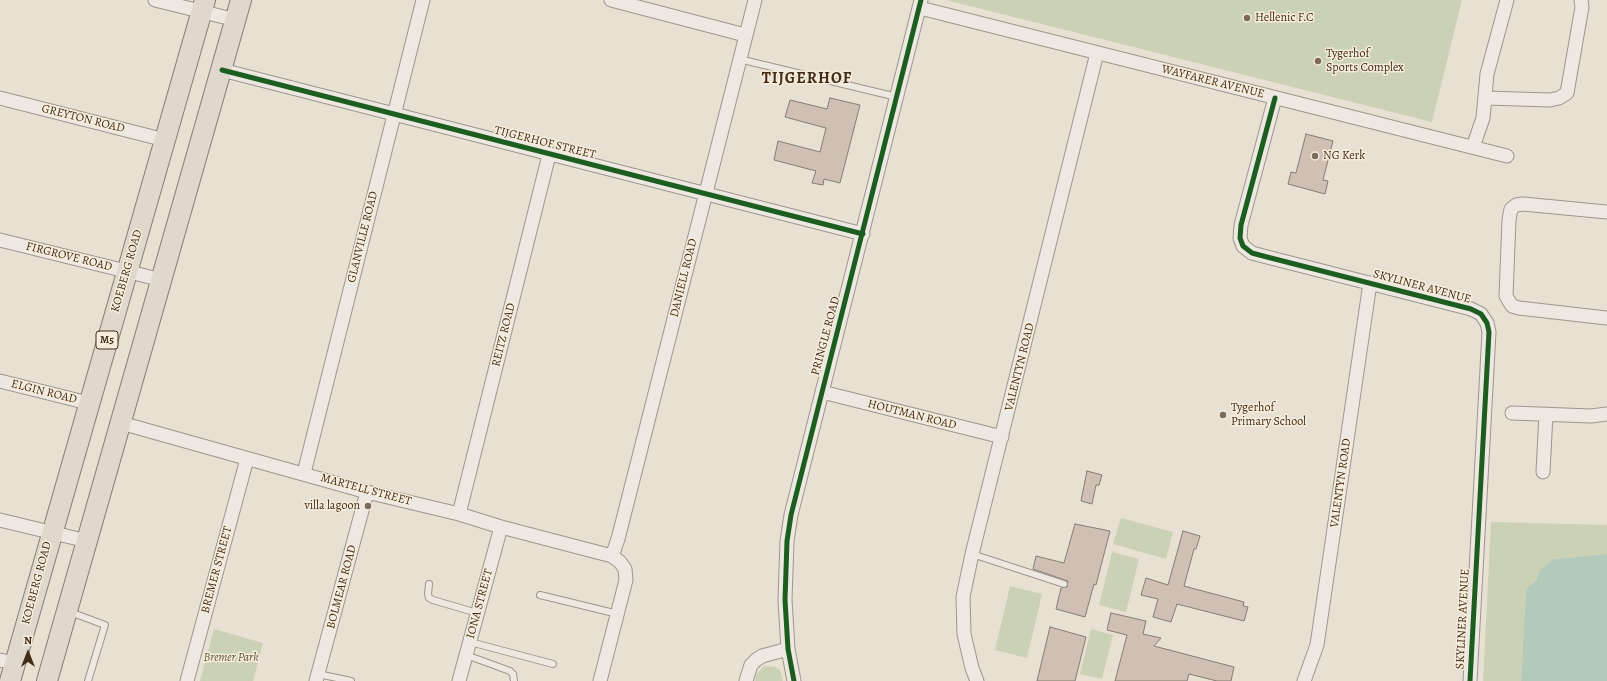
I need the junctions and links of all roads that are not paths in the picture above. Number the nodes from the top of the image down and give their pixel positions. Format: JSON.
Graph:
{"nodes":[{"id":1,"x":155,"y":0,"type":"edge"},
{"id":2,"x":241,"y":0,"type":"edge"},
{"id":3,"x":422,"y":0,"type":"edge"},
{"id":4,"x":611,"y":0,"type":"edge"},
{"id":5,"x":755,"y":0,"type":"edge"},
{"id":6,"x":1507,"y":0,"type":"edge"},
{"id":7,"x":1581,"y":0,"type":"edge"},
{"id":8,"x":920,"y":4,"type":"edge"},
{"id":9,"x":204,"y":5,"type":"edge"},
{"id":10,"x":236,"y":20,"type":"junction"},
{"id":11,"x":745,"y":35,"type":"junction"},
{"id":12,"x":1098,"y":53,"type":"junction"},
{"id":13,"x":739,"y":59,"type":"junction"},
{"id":14,"x":222,"y":70,"type":"junction"},
{"id":15,"x":897,"y":97,"type":"junction"},
{"id":16,"x":0,"y":98,"type":"edge"},
{"id":17,"x":1274,"y":98,"type":"junction"},
{"id":18,"x":1486,"y":98,"type":"junction"},
{"id":19,"x":394,"y":114,"type":"junction"},
{"id":20,"x":165,"y":140,"type":"junction"},
{"id":21,"x":1473,"y":147,"type":"junction"},
{"id":22,"x":549,"y":155,"type":"junction"},
{"id":23,"x":1507,"y":156,"type":"dead end"},
{"id":24,"x":705,"y":195,"type":"junction"},
{"id":25,"x":1607,"y":212,"type":"edge"},
{"id":26,"x":863,"y":234,"type":"junction"},
{"id":27,"x":0,"y":240,"type":"edge"},
{"id":28,"x":128,"y":271,"type":"junction"},
{"id":29,"x":162,"y":280,"type":"junction"},
{"id":30,"x":1370,"y":283,"type":"junction"},
{"id":31,"x":1607,"y":318,"type":"edge"},
{"id":32,"x":0,"y":381,"type":"edge"},
{"id":33,"x":822,"y":392,"type":"junction"},
{"id":34,"x":88,"y":403,"type":"junction"},
{"id":35,"x":1512,"y":413,"type":"dead end"},
{"id":36,"x":1546,"y":414,"type":"junction"},
{"id":37,"x":1607,"y":414,"type":"edge"},
{"id":38,"x":121,"y":423,"type":"junction"},
{"id":39,"x":1002,"y":437,"type":"junction"},
{"id":40,"x":247,"y":459,"type":"junction"},
{"id":41,"x":1543,"y":472,"type":"dead end"},
{"id":42,"x":304,"y":473,"type":"junction"},
{"id":43,"x":367,"y":492,"type":"junction"},
{"id":44,"x":459,"y":514,"type":"junction"},
{"id":45,"x":0,"y":520,"type":"edge"},
{"id":46,"x":501,"y":527,"type":"junction"},
{"id":47,"x":51,"y":533,"type":"junction"},
{"id":48,"x":87,"y":541,"type":"junction"},
{"id":49,"x":972,"y":554,"type":"junction"},
{"id":50,"x":612,"y":556,"type":"junction"},
{"id":51,"x":429,"y":584,"type":"dead end"},
{"id":52,"x":1064,"y":584,"type":"dead end"},
{"id":53,"x":540,"y":595,"type":"dead end"},
{"id":54,"x":67,"y":611,"type":"junction"},
{"id":55,"x":477,"y":613,"type":"junction"},
{"id":56,"x":618,"y":614,"type":"junction"},
{"id":57,"x":470,"y":642,"type":"junction"},
{"id":58,"x":788,"y":649,"type":"junction"},
{"id":59,"x":466,"y":655,"type":"junction"},
{"id":60,"x":553,"y":664,"type":"dead end"},
{"id":61,"x":8,"y":668,"type":"edge"},
{"id":62,"x":317,"y":677,"type":"edge"},
{"id":63,"x":50,"y":680,"type":"edge"},
{"id":64,"x":88,"y":681,"type":"edge"},
{"id":65,"x":187,"y":681,"type":"edge"},
{"id":66,"x":351,"y":681,"type":"edge"},
{"id":67,"x":459,"y":681,"type":"edge"},
{"id":68,"x":514,"y":681,"type":"edge"},
{"id":69,"x":600,"y":681,"type":"edge"},
{"id":70,"x":746,"y":681,"type":"edge"},
{"id":71,"x":794,"y":681,"type":"edge"},
{"id":72,"x":977,"y":681,"type":"edge"},
{"id":73,"x":1304,"y":681,"type":"edge"},
{"id":74,"x":1470,"y":681,"type":"edge"}],
"edges":[{"from":1,"to":9,"type":"street"},
{"from":2,"to":10,"type":"main road"},
{"from":3,"to":19,"type":"street","name":"GLANVILLE ROAD"},
{"from":4,"to":11,"type":"street"},
{"from":5,"to":11,"type":"street","name":"DANIELL ROAD"},
{"from":6,"to":18,"type":"street"},
{"from":7,"to":18,"type":"street"},
{"from":8,"to":12,"type":"street","name":"WAYFARER AVENUE"},
{"from":8,"to":15,"type":"street","name":"PRINGLE ROAD"},
{"from":9,"to":10,"type":"street"},
{"from":9,"to":20,"type":"main road","name":"KOEBERG ROAD","number":"M5"},
{"from":10,"to":14,"type":"main road"},
{"from":11,"to":13,"type":"street","name":"DANIELL ROAD"},
{"from":12,"to":17,"type":"street","name":"WAYFARER AVENUE"},
{"from":12,"to":39,"type":"street","name":"VALENTYN ROAD"},
{"from":13,"to":15,"type":"lane"},
{"from":13,"to":24,"type":"street","name":"DANIELL ROAD"},
{"from":14,"to":19,"type":"street","name":"TIJGERHOF STREET"},
{"from":14,"to":29,"type":"main road"},
{"from":15,"to":26,"type":"street","name":"PRINGLE ROAD"},
{"from":16,"to":20,"type":"street","name":"GREYTON ROAD"},
{"from":17,"to":21,"type":"street","name":"WAYFARER AVENUE"},
{"from":17,"to":30,"type":"street","name":"SKYLINER AVENUE"},
{"from":18,"to":21,"type":"street"},
{"from":19,"to":22,"type":"street","name":"TIJGERHOF STREET"},
{"from":19,"to":42,"type":"street","name":"GLANVILLE ROAD"},
{"from":20,"to":28,"type":"main road","name":"KOEBERG ROAD","number":"M5"},
{"from":21,"to":23,"type":"street","name":"WAYFARER AVENUE"},
{"from":22,"to":24,"type":"street","name":"TIJGERHOF STREET"},
{"from":22,"to":44,"type":"street","name":"REITZ ROAD"},
{"from":24,"to":26,"type":"street","name":"TIJGERHOF STREET"},
{"from":24,"to":50,"type":"street","name":"DANIELL ROAD"},
{"from":25,"to":31,"type":"street"},
{"from":26,"to":33,"type":"street","name":"PRINGLE ROAD"},
{"from":27,"to":28,"type":"street","name":"FIRGROVE ROAD"},
{"from":28,"to":29,"type":"street","name":"FIRGROVE ROAD"},
{"from":28,"to":34,"type":"main road","name":"KOEBERG ROAD","number":"M5"},
{"from":29,"to":38,"type":"main road"},
{"from":30,"to":73,"type":"street","name":"VALENTYN ROAD"},
{"from":30,"to":74,"type":"street","name":"SKYLINER AVENUE"},
{"from":32,"to":34,"type":"street","name":"ELGIN ROAD"},
{"from":33,"to":39,"type":"street","name":"HOUTMAN ROAD"},
{"from":33,"to":58,"type":"street","name":"PRINGLE ROAD"},
{"from":34,"to":47,"type":"main road","name":"KOEBERG ROAD","number":"M5"},
{"from":35,"to":36,"type":"street"},
{"from":36,"to":37,"type":"street"},
{"from":36,"to":41,"type":"street"},
{"from":38,"to":40,"type":"street","name":"MARTELL STREET"},
{"from":38,"to":48,"type":"main road"},
{"from":39,"to":49,"type":"street","name":"VALENTYN ROAD"},
{"from":40,"to":42,"type":"street","name":"MARTELL STREET"},
{"from":40,"to":65,"type":"street","name":"BREMER STREET"},
{"from":42,"to":43,"type":"street","name":"MARTELL STREET"},
{"from":43,"to":44,"type":"street","name":"MARTELL STREET"},
{"from":43,"to":62,"type":"street","name":"BOLMEAR ROAD"},
{"from":44,"to":46,"type":"street","name":"MARTELL STREET"},
{"from":45,"to":47,"type":"street"},
{"from":46,"to":50,"type":"street","name":"MARTELL STREET"},
{"from":46,"to":55,"type":"street","name":"IONA STREET"},
{"from":47,"to":48,"type":"street"},
{"from":47,"to":61,"type":"main road","name":"KOEBERG ROAD","number":"M5"},
{"from":48,"to":54,"type":"main road"},
{"from":49,"to":52,"type":"lane"},
{"from":49,"to":72,"type":"street","name":"VALENTYN ROAD"},
{"from":50,"to":56,"type":"street"},
{"from":51,"to":55,"type":"lane"},
{"from":53,"to":56,"type":"lane"},
{"from":54,"to":63,"type":"main road"},
{"from":54,"to":64,"type":"lane"},
{"from":55,"to":57,"type":"street","name":"IONA STREET"},
{"from":56,"to":69,"type":"street"},
{"from":57,"to":59,"type":"street","name":"IONA STREET"},
{"from":57,"to":60,"type":"lane"},
{"from":58,"to":70,"type":"street"},
{"from":58,"to":71,"type":"street","name":"PRINGLE ROAD"},
{"from":59,"to":67,"type":"street","name":"IONA STREET"},
{"from":59,"to":68,"type":"lane"},
{"from":62,"to":66,"type":"lane"}]}
